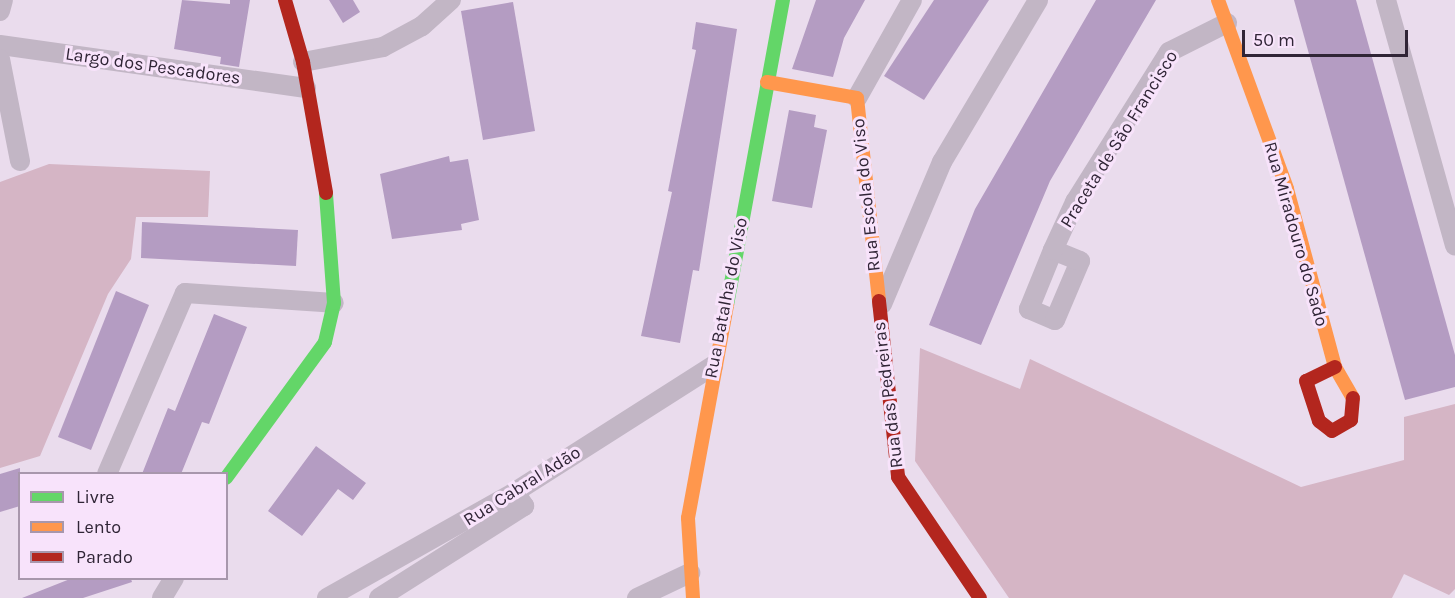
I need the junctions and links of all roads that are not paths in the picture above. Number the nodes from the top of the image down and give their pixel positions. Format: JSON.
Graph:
{"nodes":[{"id":1,"x":3,"y":0,"type":"edge"},
{"id":2,"x":285,"y":0,"type":"edge"},
{"id":3,"x":451,"y":0,"type":"edge"},
{"id":4,"x":783,"y":0,"type":"edge"},
{"id":5,"x":912,"y":0,"type":"edge"},
{"id":6,"x":1038,"y":0,"type":"edge"},
{"id":7,"x":1218,"y":0,"type":"edge"},
{"id":8,"x":1386,"y":0,"type":"edge"},
{"id":9,"x":0,"y":11,"type":"edge"},
{"id":10,"x":1227,"y":23,"type":"junction"},
{"id":11,"x":0,"y":45,"type":"edge"},
{"id":12,"x":0,"y":59,"type":"edge"},
{"id":13,"x":303,"y":62,"type":"junction"},
{"id":14,"x":767,"y":82,"type":"junction"},
{"id":15,"x":306,"y":88,"type":"junction"},
{"id":16,"x":857,"y":98,"type":"junction"},
{"id":17,"x":20,"y":161,"type":"dead end"},
{"id":18,"x":1455,"y":246,"type":"edge"},
{"id":19,"x":1053,"y":250,"type":"dead end"},
{"id":20,"x":333,"y":303,"type":"junction"},
{"id":21,"x":878,"y":312,"type":"junction"},
{"id":22,"x":713,"y":366,"type":"junction"},
{"id":23,"x":1335,"y":367,"type":"junction"},
{"id":24,"x":108,"y":472,"type":"edge"},
{"id":25,"x":228,"y":475,"type":"edge"},
{"id":26,"x":515,"y":492,"type":"junction"},
{"id":27,"x":690,"y":573,"type":"junction"},
{"id":28,"x":173,"y":580,"type":"edge"},
{"id":29,"x":162,"y":598,"type":"edge"},
{"id":30,"x":327,"y":598,"type":"edge"},
{"id":31,"x":379,"y":598,"type":"edge"},
{"id":32,"x":637,"y":598,"type":"edge"},
{"id":33,"x":693,"y":598,"type":"edge"},
{"id":34,"x":980,"y":598,"type":"edge"}],
"edges":[{"from":1,"to":9,"type":"street"},
{"from":2,"to":13,"type":"street"},
{"from":3,"to":13,"type":"street"},
{"from":4,"to":14,"type":"street","name":"Rua Batalha do Viso"},
{"from":5,"to":16,"type":"street"},
{"from":6,"to":21,"type":"street"},
{"from":7,"to":10,"type":"street","name":"Rua Miradouro do Sado"},
{"from":8,"to":18,"type":"street"},
{"from":10,"to":19,"type":"street","name":"Praceta de São Francisco"},
{"from":10,"to":23,"type":"street","name":"Rua Miradouro do Sado"},
{"from":11,"to":15,"type":"street","name":"Largo dos Pescadores"},
{"from":12,"to":17,"type":"street"},
{"from":13,"to":15,"type":"street"},
{"from":14,"to":16,"type":"street","name":"Rua Escola do Viso"},
{"from":14,"to":22,"type":"street","name":"Rua Batalha do Viso"},
{"from":15,"to":20,"type":"street"},
{"from":16,"to":21,"type":"street","name":"Rua Escola do Viso"},
{"from":20,"to":24,"type":"street"},
{"from":20,"to":25,"type":"street"},
{"from":21,"to":34,"type":"street","name":"Rua das Pedreiras"},
{"from":22,"to":26,"type":"street","name":"Rua Cabral Adão"},
{"from":22,"to":27,"type":"street","name":"Rua Batalha do Viso"},
{"from":23,"to":23,"type":"street","name":"Rua Miradouro do Sado"},
{"from":26,"to":30,"type":"street","name":"Rua Cabral Adão"},
{"from":26,"to":31,"type":"street"},
{"from":27,"to":32,"type":"street"},
{"from":27,"to":33,"type":"street","name":"Rua Batalha do Viso"},
{"from":28,"to":29,"type":"street"}]}
